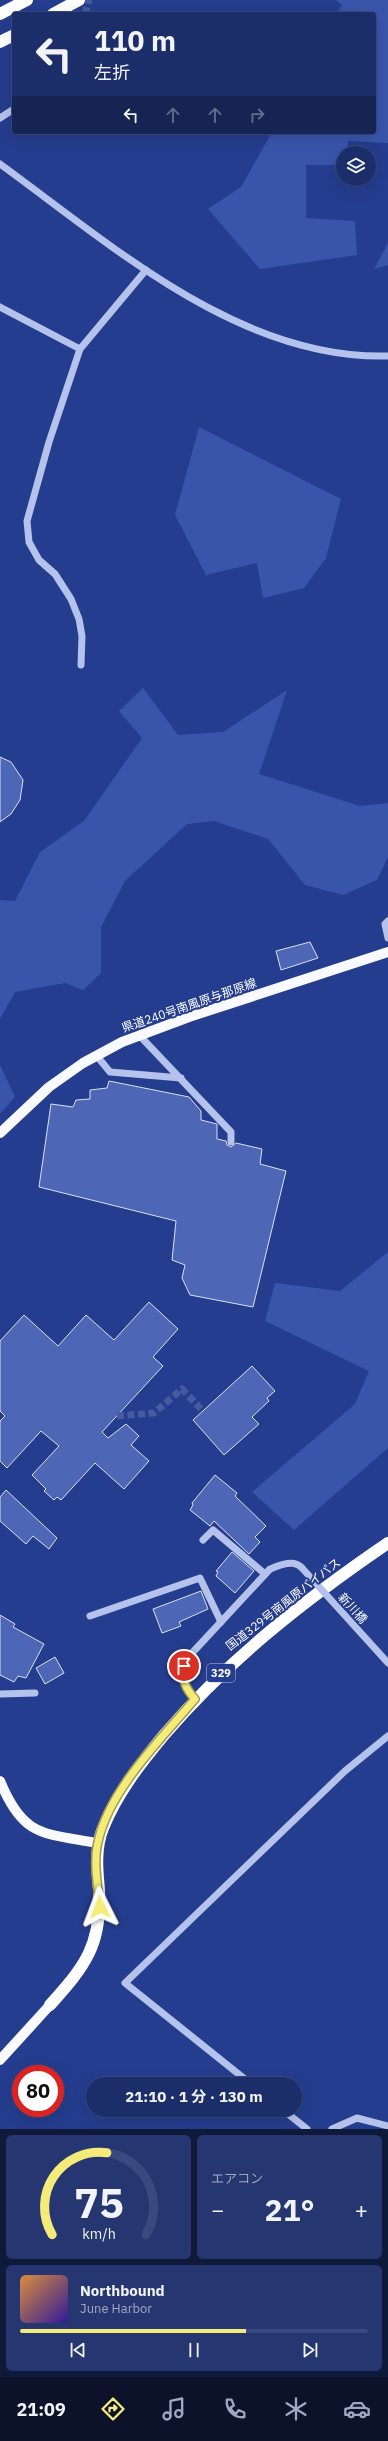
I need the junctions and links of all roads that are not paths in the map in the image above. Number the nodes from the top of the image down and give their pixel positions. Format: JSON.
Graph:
{"nodes":[{"id":1,"x":27,"y":0,"type":"edge"},
{"id":2,"x":79,"y":0,"type":"edge"},
{"id":3,"x":57,"y":12,"type":"edge"},
{"id":4,"x":0,"y":14,"type":"edge"},
{"id":5,"x":12,"y":36,"type":"edge"},
{"id":6,"x":0,"y":42,"type":"edge"},
{"id":7,"x":12,"y":110,"type":"edge"},
{"id":8,"x":0,"y":118,"type":"edge"},
{"id":9,"x":0,"y":164,"type":"edge"},
{"id":10,"x":146,"y":270,"type":"junction"},
{"id":11,"x":0,"y":307,"type":"edge"},
{"id":12,"x":80,"y":349,"type":"junction"},
{"id":13,"x":388,"y":356,"type":"edge"},
{"id":14,"x":81,"y":666,"type":"dead end"},
{"id":15,"x":388,"y":921,"type":"edge"},
{"id":16,"x":388,"y":938,"type":"edge"},
{"id":17,"x":388,"y":952,"type":"edge"},
{"id":18,"x":139,"y":1035,"type":"junction"},
{"id":19,"x":96,"y":1055,"type":"junction"},
{"id":20,"x":181,"y":1078,"type":"junction"},
{"id":21,"x":0,"y":1133,"type":"edge"},
{"id":22,"x":231,"y":1142,"type":"dead end"},
{"id":23,"x":203,"y":1540,"type":"dead end"},
{"id":24,"x":388,"y":1543,"type":"edge"},
{"id":25,"x":266,"y":1574,"type":"junction"},
{"id":26,"x":90,"y":1616,"type":"dead end"},
{"id":27,"x":220,"y":1622,"type":"junction"},
{"id":28,"x":388,"y":1663,"type":"edge"},
{"id":29,"x":35,"y":1693,"type":"dead end"},
{"id":30,"x":0,"y":1694,"type":"edge"},
{"id":31,"x":195,"y":1699,"type":"junction"},
{"id":32,"x":388,"y":1736,"type":"edge"},
{"id":33,"x":0,"y":1781,"type":"edge"},
{"id":34,"x":97,"y":1843,"type":"junction"},
{"id":35,"x":50,"y":2006,"type":"joint"},
{"id":36,"x":0,"y":2060,"type":"edge"},
{"id":37,"x":242,"y":2077,"type":"edge"},
{"id":38,"x":292,"y":2117,"type":"edge"},
{"id":39,"x":388,"y":2126,"type":"edge"},
{"id":40,"x":307,"y":2129,"type":"edge"},
{"id":41,"x":332,"y":2129,"type":"edge"}],
"edges":[{"from":1,"to":4,"type":"highway"},
{"from":2,"to":3,"type":"highway"},
{"from":5,"to":6,"type":"highway"},
{"from":7,"to":8,"type":"street"},
{"from":9,"to":10,"type":"street"},
{"from":10,"to":12,"type":"street"},
{"from":10,"to":13,"type":"street"},
{"from":11,"to":12,"type":"street"},
{"from":12,"to":14,"type":"street"},
{"from":15,"to":16,"type":"street"},
{"from":17,"to":18,"type":"main road","name":"県道240号南風原与那原線"},
{"from":18,"to":19,"type":"main road","name":"県道240号南風原与那原線"},
{"from":18,"to":20,"type":"street"},
{"from":19,"to":20,"type":"street"},
{"from":19,"to":21,"type":"main road","name":"県道240号南風原与那原線"},
{"from":20,"to":22,"type":"street"},
{"from":23,"to":25,"type":"street"},
{"from":24,"to":31,"type":"highway","name":"国道329号南風原バイパス","number":"329"},
{"from":25,"to":27,"type":"street"},
{"from":25,"to":28,"type":"street","name":"新川橋","bridge":true},
{"from":26,"to":27,"type":"street"},
{"from":27,"to":31,"type":"street"},
{"from":29,"to":30,"type":"street"},
{"from":31,"to":34,"type":"highway","name":"国道329号南風原バイパス","number":"329"},
{"from":32,"to":37,"type":"street"},
{"from":33,"to":34,"type":"main road"},
{"from":34,"to":35,"type":"highway","name":"国道329号南風原バイパス","number":"329"},
{"from":35,"to":36,"type":"main road"},
{"from":38,"to":40,"type":"street"},
{"from":39,"to":41,"type":"street"}]}
